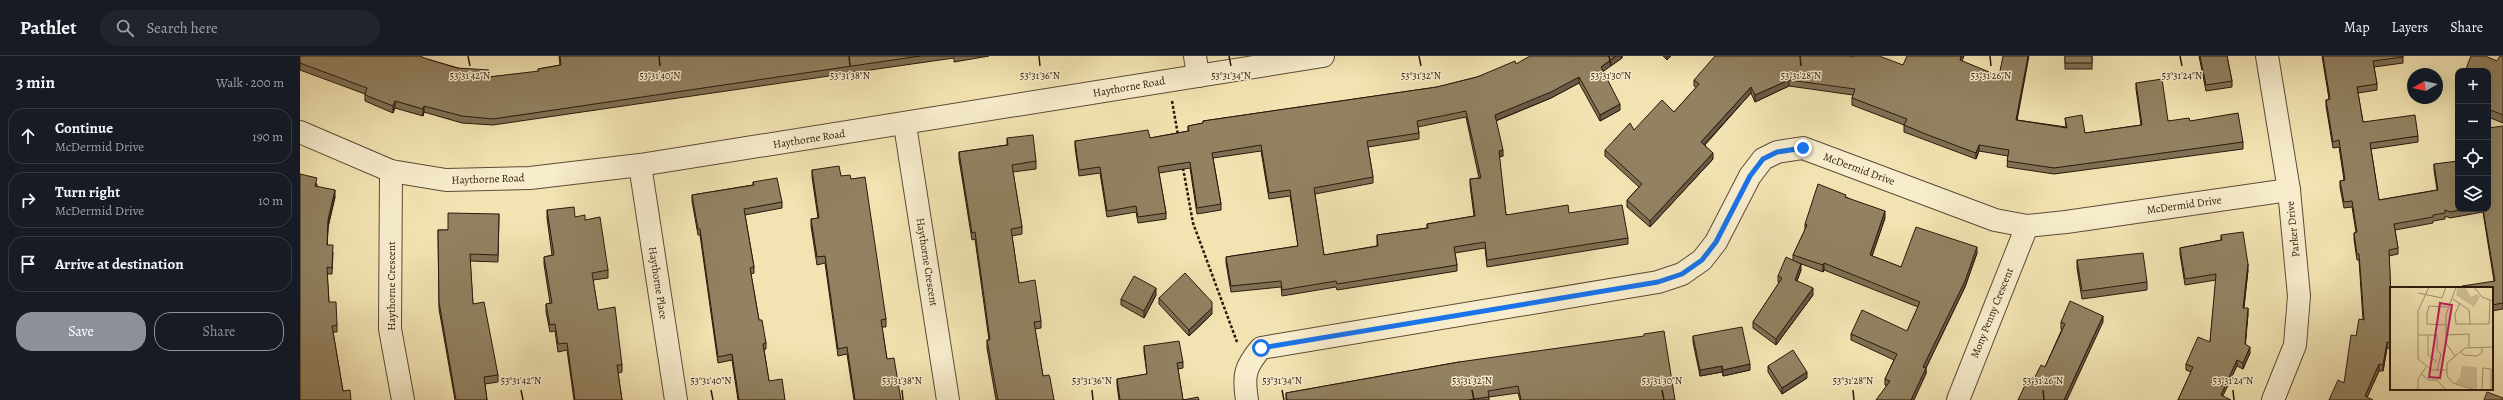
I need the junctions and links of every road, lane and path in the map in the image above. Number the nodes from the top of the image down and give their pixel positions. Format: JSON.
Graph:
{"nodes":[{"id":1,"x":1323,"y":56,"type":"edge"},
{"id":2,"x":2267,"y":56,"type":"edge"},
{"id":3,"x":1196,"y":66,"type":"edge"},
{"id":4,"x":1172,"y":100,"type":"dead end"},
{"id":5,"x":905,"y":125,"type":"junction"},
{"id":6,"x":300,"y":132,"type":"edge"},
{"id":7,"x":1178,"y":138,"type":"edge"},
{"id":8,"x":1182,"y":161,"type":"edge"},
{"id":9,"x":640,"y":165,"type":"junction"},
{"id":10,"x":391,"y":171,"type":"junction"},
{"id":11,"x":2289,"y":190,"type":"junction"},
{"id":12,"x":2027,"y":226,"type":"junction"},
{"id":13,"x":1237,"y":342,"type":"dead end"},
{"id":14,"x":403,"y":400,"type":"edge"},
{"id":15,"x":676,"y":400,"type":"edge"},
{"id":16,"x":948,"y":400,"type":"edge"},
{"id":17,"x":1247,"y":400,"type":"edge"},
{"id":18,"x":1958,"y":400,"type":"edge"},
{"id":19,"x":2273,"y":400,"type":"edge"}],
"edges":[{"from":1,"to":3,"type":"street","name":"Haythorne Road"},
{"from":2,"to":11,"type":"street","name":"Parker Drive"},
{"from":3,"to":5,"type":"street","name":"Haythorne Road"},
{"from":4,"to":7,"type":"path"},
{"from":5,"to":9,"type":"street","name":"Haythorne Road"},
{"from":5,"to":16,"type":"street","name":"Haythorne Crescent"},
{"from":6,"to":10,"type":"street","name":"Haythorne Road"},
{"from":8,"to":13,"type":"path"},
{"from":9,"to":10,"type":"street","name":"Haythorne Road"},
{"from":9,"to":15,"type":"street","name":"Haythorne Place"},
{"from":10,"to":14,"type":"street","name":"Haythorne Crescent"},
{"from":11,"to":12,"type":"street","name":"McDermid Drive"},
{"from":11,"to":19,"type":"street","name":"Parker Drive"},
{"from":12,"to":17,"type":"street","name":"McDermid Drive"},
{"from":12,"to":18,"type":"street","name":"Mony Penny Crescent"}]}
